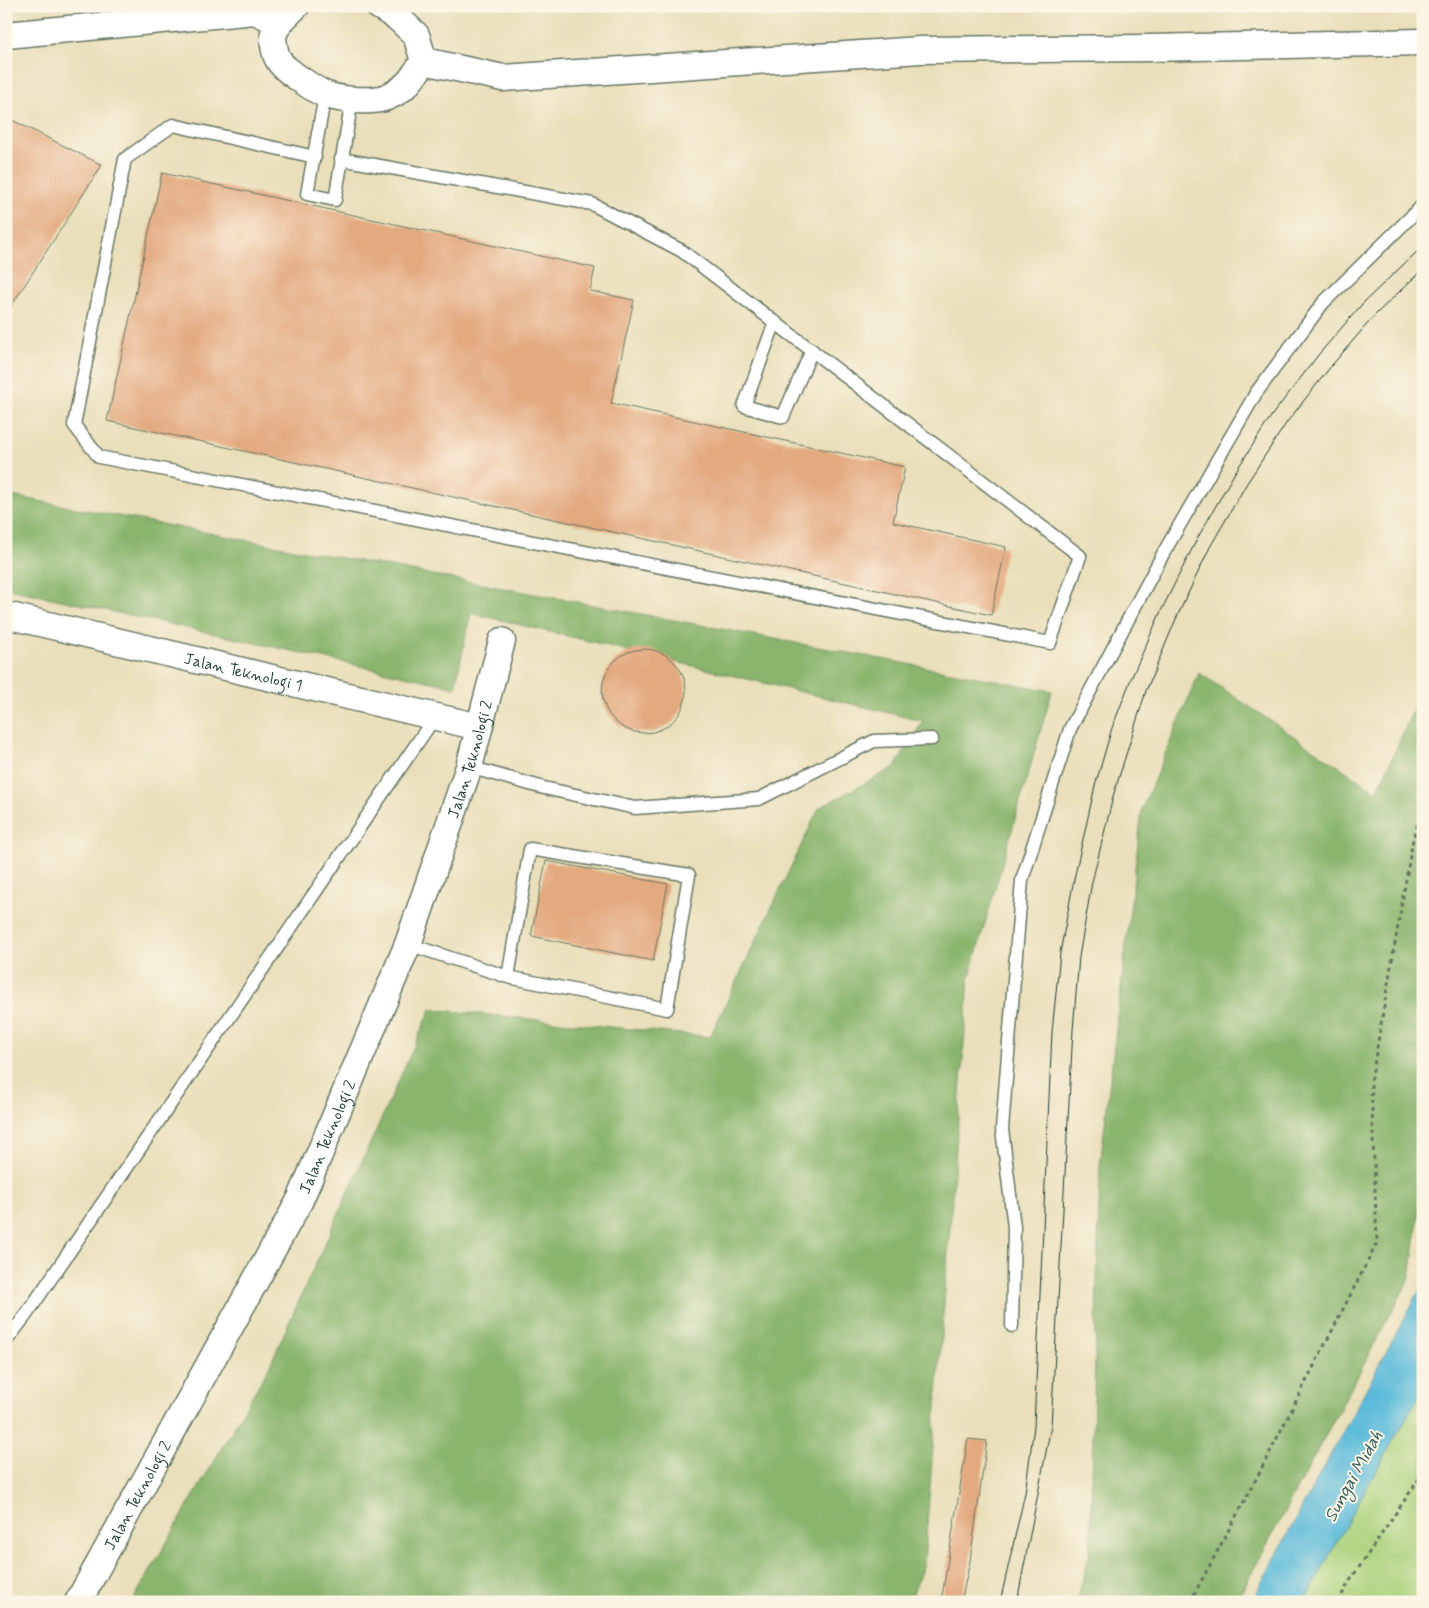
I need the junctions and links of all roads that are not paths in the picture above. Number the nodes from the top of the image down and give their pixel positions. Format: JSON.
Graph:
{"nodes":[{"id":1,"x":379,"y":6,"type":"edge"},
{"id":2,"x":288,"y":15,"type":"edge"},
{"id":3,"x":6,"y":35,"type":"edge"},
{"id":4,"x":1423,"y":42,"type":"edge"},
{"id":5,"x":424,"y":61,"type":"junction"},
{"id":6,"x":326,"y":94,"type":"junction"},
{"id":7,"x":352,"y":100,"type":"junction"},
{"id":8,"x":315,"y":157,"type":"junction"},
{"id":9,"x":341,"y":159,"type":"junction"},
{"id":10,"x":1423,"y":205,"type":"edge"},
{"id":11,"x":775,"y":322,"type":"junction"},
{"id":12,"x":812,"y":350,"type":"junction"},
{"id":13,"x":6,"y":615,"type":"edge"},
{"id":14,"x":502,"y":641,"type":"dead end"},
{"id":15,"x":435,"y":717,"type":"junction"},
{"id":16,"x":479,"y":727,"type":"junction"},
{"id":17,"x":932,"y":739,"type":"dead end"},
{"id":18,"x":469,"y":767,"type":"junction"},
{"id":19,"x":408,"y":944,"type":"junction"},
{"id":20,"x":508,"y":977,"type":"junction"},
{"id":21,"x":1012,"y":1326,"type":"dead end"},
{"id":22,"x":6,"y":1341,"type":"edge"},
{"id":23,"x":78,"y":1602,"type":"edge"}],
"edges":[{"from":1,"to":5,"type":"street"},
{"from":2,"to":3,"type":"street"},
{"from":2,"to":6,"type":"street"},
{"from":4,"to":5,"type":"street"},
{"from":5,"to":7,"type":"street"},
{"from":6,"to":7,"type":"street"},
{"from":6,"to":8,"type":"lane"},
{"from":7,"to":9,"type":"lane"},
{"from":8,"to":9,"type":"lane"},
{"from":8,"to":12,"type":"lane"},
{"from":9,"to":11,"type":"lane"},
{"from":10,"to":21,"type":"lane"},
{"from":11,"to":12,"type":"lane"},
{"from":11,"to":12,"type":"lane"},
{"from":13,"to":15,"type":"street","name":"Jalan Teknologi 1"},
{"from":14,"to":16,"type":"street","name":"Jalan Teknologi 2"},
{"from":15,"to":16,"type":"street","name":"Jalan Teknologi 1"},
{"from":15,"to":22,"type":"lane"},
{"from":16,"to":18,"type":"street","name":"Jalan Teknologi 2"},
{"from":17,"to":18,"type":"lane"},
{"from":18,"to":19,"type":"street","name":"Jalan Teknologi 2"},
{"from":19,"to":20,"type":"lane"},
{"from":19,"to":23,"type":"street","name":"Jalan Teknologi 2"},
{"from":20,"to":20,"type":"lane"}]}
